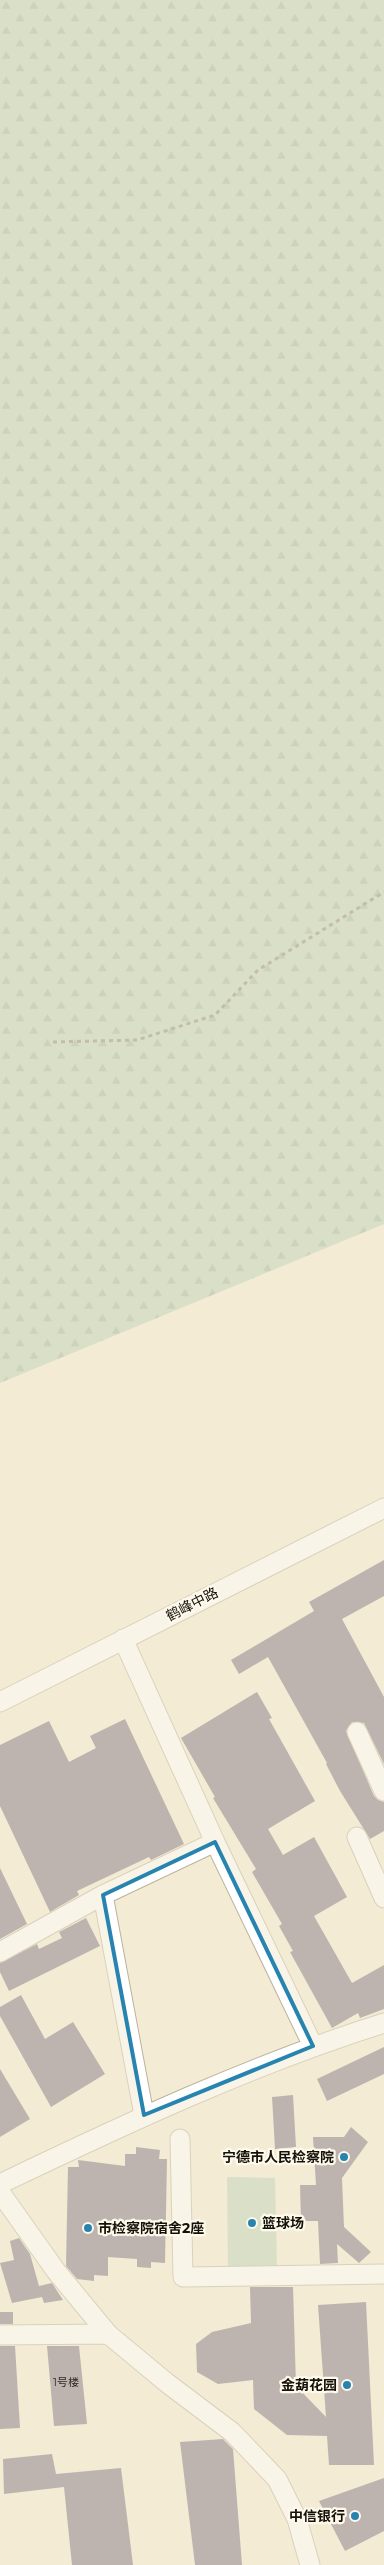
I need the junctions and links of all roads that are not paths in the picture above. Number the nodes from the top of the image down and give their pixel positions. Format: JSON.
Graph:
{"nodes":[{"id":1,"x":384,"y":1508,"type":"edge"},
{"id":2,"x":123,"y":1639,"type":"junction"},
{"id":3,"x":0,"y":1702,"type":"edge"},
{"id":4,"x":357,"y":1732,"type":"dead end"},
{"id":5,"x":384,"y":1791,"type":"edge"},
{"id":6,"x":357,"y":1837,"type":"dead end"},
{"id":7,"x":215,"y":1842,"type":"junction"},
{"id":8,"x":103,"y":1895,"type":"junction"},
{"id":9,"x":384,"y":1898,"type":"edge"},
{"id":10,"x":0,"y":1952,"type":"edge"},
{"id":11,"x":384,"y":2023,"type":"edge"},
{"id":12,"x":313,"y":2046,"type":"junction"},
{"id":13,"x":144,"y":2115,"type":"junction"},
{"id":14,"x":180,"y":2138,"type":"dead end"},
{"id":15,"x":0,"y":2184,"type":"edge"},
{"id":16,"x":0,"y":2192,"type":"edge"},
{"id":17,"x":384,"y":2274,"type":"edge"},
{"id":18,"x":108,"y":2334,"type":"junction"},
{"id":19,"x":0,"y":2335,"type":"edge"},
{"id":20,"x":310,"y":2565,"type":"edge"}],
"edges":[{"from":1,"to":2,"type":"street","name":"鹤峰中路"},
{"from":2,"to":3,"type":"street","name":"鹤峰中路"},
{"from":2,"to":7,"type":"street"},
{"from":4,"to":5,"type":"street"},
{"from":6,"to":9,"type":"street"},
{"from":7,"to":8,"type":"street"},
{"from":7,"to":12,"type":"street"},
{"from":8,"to":10,"type":"street"},
{"from":8,"to":13,"type":"street"},
{"from":11,"to":12,"type":"street"},
{"from":12,"to":13,"type":"street"},
{"from":13,"to":15,"type":"street"},
{"from":14,"to":17,"type":"street"},
{"from":16,"to":18,"type":"street"},
{"from":18,"to":19,"type":"street"},
{"from":18,"to":20,"type":"street"}]}
